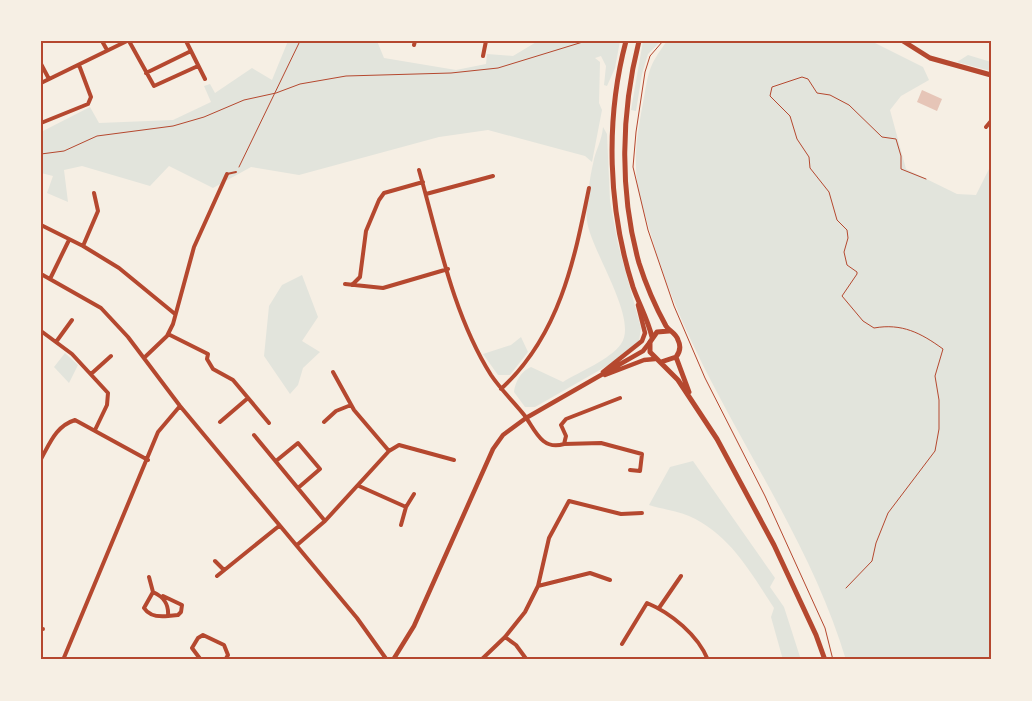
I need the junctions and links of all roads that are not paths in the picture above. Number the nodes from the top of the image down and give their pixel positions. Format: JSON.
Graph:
{"nodes":[{"id":1,"x":102,"y":41,"type":"edge"},
{"id":2,"x":128,"y":41,"type":"edge"},
{"id":3,"x":186,"y":41,"type":"edge"},
{"id":4,"x":486,"y":41,"type":"edge"},
{"id":5,"x":626,"y":41,"type":"edge"},
{"id":6,"x":639,"y":41,"type":"edge"},
{"id":7,"x":903,"y":41,"type":"edge"},
{"id":8,"x":107,"y":50,"type":"junction"},
{"id":9,"x":191,"y":51,"type":"junction"},
{"id":10,"x":483,"y":56,"type":"dead end"},
{"id":11,"x":41,"y":64,"type":"edge"},
{"id":12,"x":79,"y":65,"type":"junction"},
{"id":13,"x":198,"y":66,"type":"junction"},
{"id":14,"x":146,"y":72,"type":"junction"},
{"id":15,"x":991,"y":75,"type":"edge"},
{"id":16,"x":49,"y":79,"type":"junction"},
{"id":17,"x":204,"y":79,"type":"dead end"},
{"id":18,"x":41,"y":83,"type":"edge"},
{"id":19,"x":991,"y":121,"type":"edge"},
{"id":20,"x":41,"y":123,"type":"edge"},
{"id":21,"x":986,"y":127,"type":"dead end"},
{"id":22,"x":419,"y":170,"type":"dead end"},
{"id":23,"x":236,"y":172,"type":"road end"},
{"id":24,"x":227,"y":174,"type":"joint"},
{"id":25,"x":493,"y":176,"type":"dead end"},
{"id":26,"x":423,"y":182,"type":"junction"},
{"id":27,"x":589,"y":188,"type":"dead end"},
{"id":28,"x":94,"y":193,"type":"dead end"},
{"id":29,"x":426,"y":194,"type":"junction"},
{"id":30,"x":41,"y":225,"type":"edge"},
{"id":31,"x":69,"y":240,"type":"junction"},
{"id":32,"x":83,"y":246,"type":"junction"},
{"id":33,"x":448,"y":269,"type":"junction"},
{"id":34,"x":43,"y":275,"type":"edge"},
{"id":35,"x":50,"y":279,"type":"junction"},
{"id":36,"x":41,"y":282,"type":"edge"},
{"id":37,"x":345,"y":284,"type":"dead end"},
{"id":38,"x":352,"y":285,"type":"junction"},
{"id":39,"x":633,"y":287,"type":"junction"},
{"id":40,"x":175,"y":314,"type":"junction"},
{"id":41,"x":72,"y":320,"type":"dead end"},
{"id":42,"x":669,"y":330,"type":"junction"},
{"id":43,"x":41,"y":332,"type":"edge"},
{"id":44,"x":168,"y":334,"type":"junction"},
{"id":45,"x":651,"y":340,"type":"junction"},
{"id":46,"x":56,"y":342,"type":"junction"},
{"id":47,"x":111,"y":356,"type":"dead end"},
{"id":48,"x":145,"y":357,"type":"junction"},
{"id":49,"x":676,"y":357,"type":"junction"},
{"id":50,"x":658,"y":360,"type":"junction"},
{"id":51,"x":333,"y":372,"type":"dead end"},
{"id":52,"x":91,"y":374,"type":"junction"},
{"id":53,"x":599,"y":376,"type":"junction"},
{"id":54,"x":501,"y":389,"type":"junction"},
{"id":55,"x":248,"y":398,"type":"junction"},
{"id":56,"x":620,"y":398,"type":"dead end"},
{"id":57,"x":694,"y":401,"type":"junction"},
{"id":58,"x":351,"y":404,"type":"junction"},
{"id":59,"x":180,"y":406,"type":"junction"},
{"id":60,"x":526,"y":418,"type":"junction"},
{"id":61,"x":220,"y":422,"type":"dead end"},
{"id":62,"x":324,"y":422,"type":"dead end"},
{"id":63,"x":269,"y":423,"type":"dead end"},
{"id":64,"x":95,"y":430,"type":"junction"},
{"id":65,"x":254,"y":435,"type":"dead end"},
{"id":66,"x":564,"y":444,"type":"junction"},
{"id":67,"x":389,"y":451,"type":"junction"},
{"id":68,"x":41,"y":459,"type":"edge"},
{"id":69,"x":148,"y":460,"type":"junction"},
{"id":70,"x":454,"y":460,"type":"dead end"},
{"id":71,"x":276,"y":461,"type":"junction"},
{"id":72,"x":630,"y":470,"type":"dead end"},
{"id":73,"x":359,"y":486,"type":"junction"},
{"id":74,"x":298,"y":488,"type":"junction"},
{"id":75,"x":414,"y":494,"type":"dead end"},
{"id":76,"x":406,"y":508,"type":"junction"},
{"id":77,"x":642,"y":513,"type":"dead end"},
{"id":78,"x":325,"y":521,"type":"junction"},
{"id":79,"x":401,"y":525,"type":"dead end"},
{"id":80,"x":280,"y":526,"type":"junction"},
{"id":81,"x":297,"y":545,"type":"junction"},
{"id":82,"x":215,"y":561,"type":"dead end"},
{"id":83,"x":224,"y":570,"type":"junction"},
{"id":84,"x":216,"y":576,"type":"dead end"},
{"id":85,"x":681,"y":576,"type":"dead end"},
{"id":86,"x":149,"y":577,"type":"dead end"},
{"id":87,"x":610,"y":580,"type":"dead end"},
{"id":88,"x":538,"y":586,"type":"junction"},
{"id":89,"x":153,"y":592,"type":"junction"},
{"id":90,"x":161,"y":596,"type":"junction"},
{"id":91,"x":659,"y":608,"type":"junction"},
{"id":92,"x":168,"y":616,"type":"junction"},
{"id":93,"x":505,"y":637,"type":"junction"},
{"id":94,"x":622,"y":644,"type":"dead end"},
{"id":95,"x":63,"y":660,"type":"edge"},
{"id":96,"x":201,"y":660,"type":"edge"},
{"id":97,"x":226,"y":660,"type":"edge"},
{"id":98,"x":388,"y":660,"type":"edge"},
{"id":99,"x":393,"y":660,"type":"edge"},
{"id":100,"x":481,"y":660,"type":"edge"},
{"id":101,"x":527,"y":660,"type":"edge"},
{"id":102,"x":708,"y":660,"type":"edge"},
{"id":103,"x":825,"y":660,"type":"edge"}],
"edges":[{"from":1,"to":8,"type":"street"},
{"from":2,"to":8,"type":"street"},
{"from":2,"to":14,"type":"street"},
{"from":3,"to":9,"type":"street"},
{"from":4,"to":10,"type":"street"},
{"from":5,"to":39,"type":"main road"},
{"from":6,"to":42,"type":"main road"},
{"from":7,"to":15,"type":"main road"},
{"from":8,"to":12,"type":"street"},
{"from":9,"to":13,"type":"street"},
{"from":9,"to":14,"type":"street"},
{"from":11,"to":16,"type":"street"},
{"from":12,"to":16,"type":"street"},
{"from":12,"to":20,"type":"street"},
{"from":13,"to":14,"type":"street"},
{"from":13,"to":17,"type":"street"},
{"from":16,"to":18,"type":"street"},
{"from":19,"to":21,"type":"street"},
{"from":22,"to":26,"type":"street"},
{"from":23,"to":24,"type":"lane"},
{"from":24,"to":40,"type":"street"},
{"from":25,"to":29,"type":"street"},
{"from":26,"to":29,"type":"street"},
{"from":26,"to":38,"type":"street"},
{"from":27,"to":54,"type":"street"},
{"from":28,"to":32,"type":"street"},
{"from":29,"to":33,"type":"street"},
{"from":30,"to":31,"type":"street"},
{"from":31,"to":32,"type":"street"},
{"from":31,"to":35,"type":"street"},
{"from":32,"to":40,"type":"street"},
{"from":33,"to":38,"type":"street"},
{"from":33,"to":54,"type":"street"},
{"from":34,"to":35,"type":"street"},
{"from":34,"to":36,"type":"street"},
{"from":35,"to":48,"type":"street"},
{"from":37,"to":38,"type":"street"},
{"from":39,"to":45,"type":"main road"},
{"from":39,"to":53,"type":"street"},
{"from":40,"to":44,"type":"street"},
{"from":41,"to":46,"type":"street"},
{"from":42,"to":45,"type":"main road"},
{"from":42,"to":49,"type":"main road"},
{"from":43,"to":46,"type":"street"},
{"from":44,"to":48,"type":"street"},
{"from":44,"to":55,"type":"street"},
{"from":45,"to":50,"type":"main road"},
{"from":45,"to":53,"type":"street"},
{"from":46,"to":52,"type":"street"},
{"from":47,"to":52,"type":"street"},
{"from":48,"to":59,"type":"street"},
{"from":49,"to":50,"type":"main road"},
{"from":49,"to":57,"type":"main road"},
{"from":50,"to":53,"type":"street"},
{"from":50,"to":57,"type":"main road"},
{"from":51,"to":58,"type":"street"},
{"from":52,"to":64,"type":"street"},
{"from":53,"to":60,"type":"street"},
{"from":54,"to":60,"type":"street"},
{"from":55,"to":61,"type":"street"},
{"from":55,"to":63,"type":"street"},
{"from":56,"to":66,"type":"street"},
{"from":57,"to":103,"type":"main road"},
{"from":58,"to":62,"type":"street"},
{"from":58,"to":67,"type":"street"},
{"from":59,"to":69,"type":"street"},
{"from":59,"to":80,"type":"street"},
{"from":60,"to":66,"type":"street"},
{"from":60,"to":99,"type":"street"},
{"from":64,"to":68,"type":"street"},
{"from":64,"to":69,"type":"street"},
{"from":65,"to":71,"type":"street"},
{"from":66,"to":72,"type":"street"},
{"from":67,"to":70,"type":"street"},
{"from":67,"to":73,"type":"street"},
{"from":69,"to":95,"type":"street"},
{"from":71,"to":74,"type":"street"},
{"from":71,"to":74,"type":"street"},
{"from":73,"to":76,"type":"street"},
{"from":73,"to":78,"type":"street"},
{"from":74,"to":78,"type":"street"},
{"from":75,"to":76,"type":"street"},
{"from":76,"to":79,"type":"street"},
{"from":77,"to":88,"type":"street"},
{"from":78,"to":81,"type":"street"},
{"from":80,"to":81,"type":"street"},
{"from":80,"to":83,"type":"street"},
{"from":81,"to":98,"type":"street"},
{"from":82,"to":83,"type":"street"},
{"from":83,"to":84,"type":"street"},
{"from":85,"to":91,"type":"street"},
{"from":86,"to":89,"type":"street"},
{"from":87,"to":88,"type":"street"},
{"from":88,"to":93,"type":"street"},
{"from":89,"to":90,"type":"street"},
{"from":89,"to":92,"type":"street"},
{"from":90,"to":92,"type":"street"},
{"from":90,"to":92,"type":"street"},
{"from":91,"to":94,"type":"street"},
{"from":91,"to":102,"type":"street"},
{"from":93,"to":100,"type":"street"},
{"from":93,"to":101,"type":"street"},
{"from":96,"to":97,"type":"street"}]}
